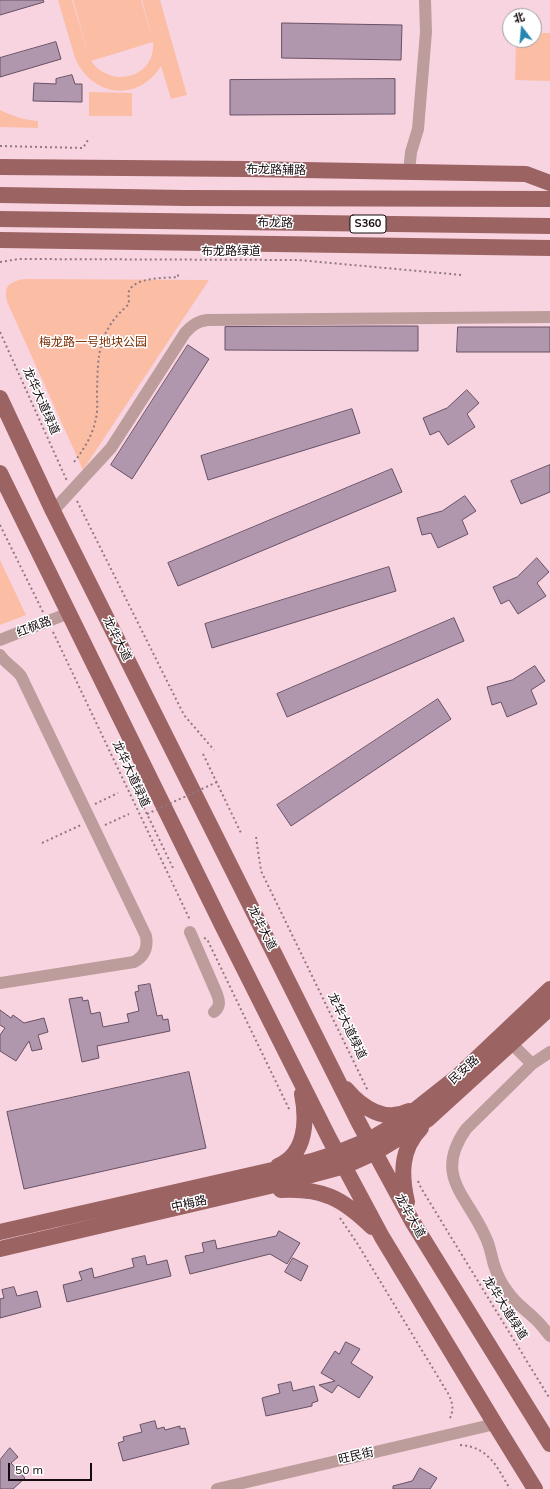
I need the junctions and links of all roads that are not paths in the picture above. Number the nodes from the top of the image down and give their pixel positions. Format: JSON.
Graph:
{"nodes":[{"id":1,"x":428,"y":7,"type":"edge"},
{"id":2,"x":0,"y":167,"type":"edge"},
{"id":3,"x":409,"y":172,"type":"junction"},
{"id":4,"x":550,"y":183,"type":"edge"},
{"id":5,"x":0,"y":195,"type":"edge"},
{"id":6,"x":550,"y":199,"type":"edge"},
{"id":7,"x":0,"y":219,"type":"edge"},
{"id":8,"x":550,"y":226,"type":"edge"},
{"id":9,"x":0,"y":240,"type":"edge"},
{"id":10,"x":19,"y":241,"type":"junction"},
{"id":11,"x":0,"y":247,"type":"edge"},
{"id":12,"x":550,"y":248,"type":"edge"},
{"id":13,"x":550,"y":318,"type":"edge"},
{"id":14,"x":0,"y":398,"type":"edge"},
{"id":15,"x":0,"y":473,"type":"edge"},
{"id":16,"x":52,"y":511,"type":"junction"},
{"id":17,"x":69,"y":613,"type":"junction"},
{"id":18,"x":0,"y":640,"type":"edge"},
{"id":19,"x":0,"y":655,"type":"edge"},
{"id":20,"x":190,"y":932,"type":"dead end"},
{"id":21,"x":0,"y":983,"type":"edge"},
{"id":22,"x":550,"y":989,"type":"edge"},
{"id":23,"x":550,"y":1008,"type":"edge"},
{"id":24,"x":214,"y":1012,"type":"dead end"},
{"id":25,"x":511,"y":1043,"type":"junction"},
{"id":26,"x":550,"y":1052,"type":"edge"},
{"id":27,"x":532,"y":1064,"type":"junction"},
{"id":28,"x":299,"y":1077,"type":"junction"},
{"id":29,"x":336,"y":1077,"type":"junction"},
{"id":30,"x":439,"y":1099,"type":"junction"},
{"id":31,"x":373,"y":1146,"type":"junction"},
{"id":32,"x":341,"y":1159,"type":"junction"},
{"id":33,"x":265,"y":1171,"type":"junction"},
{"id":34,"x":245,"y":1191,"type":"junction"},
{"id":35,"x":412,"y":1221,"type":"junction"},
{"id":36,"x":1,"y":1228,"type":"edge"},
{"id":37,"x":382,"y":1237,"type":"junction"},
{"id":38,"x":0,"y":1248,"type":"edge"},
{"id":39,"x":550,"y":1336,"type":"edge"},
{"id":40,"x":494,"y":1424,"type":"junction"},
{"id":41,"x":550,"y":1444,"type":"edge"},
{"id":42,"x":217,"y":1489,"type":"edge"},
{"id":43,"x":536,"y":1489,"type":"edge"}],
"edges":[{"from":1,"to":3,"type":"street"},
{"from":2,"to":3,"type":"main road","name":"布龙路辅路"},
{"from":3,"to":4,"type":"main road","name":"布龙路辅路"},
{"from":5,"to":6,"type":"main road","name":"布龙路","number":"S360"},
{"from":7,"to":8,"type":"main road","name":"布龙路","number":"S360"},
{"from":9,"to":10,"type":"main road"},
{"from":10,"to":11,"type":"main road"},
{"from":10,"to":12,"type":"main road"},
{"from":13,"to":16,"type":"street"},
{"from":14,"to":16,"type":"main road","name":"龙华大道"},
{"from":15,"to":17,"type":"main road"},
{"from":16,"to":29,"type":"main road","name":"龙华大道"},
{"from":17,"to":18,"type":"street","name":"红枫路"},
{"from":17,"to":28,"type":"main road"},
{"from":19,"to":21,"type":"street"},
{"from":20,"to":24,"type":"street"},
{"from":22,"to":30,"type":"main road","name":"民安路"},
{"from":23,"to":25,"type":"main road","name":"民安路"},
{"from":25,"to":27,"type":"street"},
{"from":25,"to":30,"type":"main road","name":"民安路"},
{"from":26,"to":27,"type":"street"},
{"from":27,"to":39,"type":"street"},
{"from":28,"to":32,"type":"main road"},
{"from":28,"to":33,"type":"main road"},
{"from":29,"to":30,"type":"main road"},
{"from":29,"to":31,"type":"main road","name":"龙华大道"},
{"from":30,"to":31,"type":"main road","name":"民安路"},
{"from":30,"to":35,"type":"main road"},
{"from":31,"to":32,"type":"main road","name":"中梅路"},
{"from":31,"to":35,"type":"main road","name":"龙华大道"},
{"from":32,"to":33,"type":"main road","name":"中梅路"},
{"from":32,"to":34,"type":"main road","name":"中梅路"},
{"from":32,"to":37,"type":"main road"},
{"from":33,"to":36,"type":"main road","name":"中梅路"},
{"from":34,"to":37,"type":"main road"},
{"from":34,"to":38,"type":"main road","name":"中梅路"},
{"from":35,"to":41,"type":"main road","name":"龙华大道"},
{"from":37,"to":40,"type":"main road"},
{"from":40,"to":42,"type":"street","name":"旺民街"},
{"from":40,"to":43,"type":"main road"}]}
